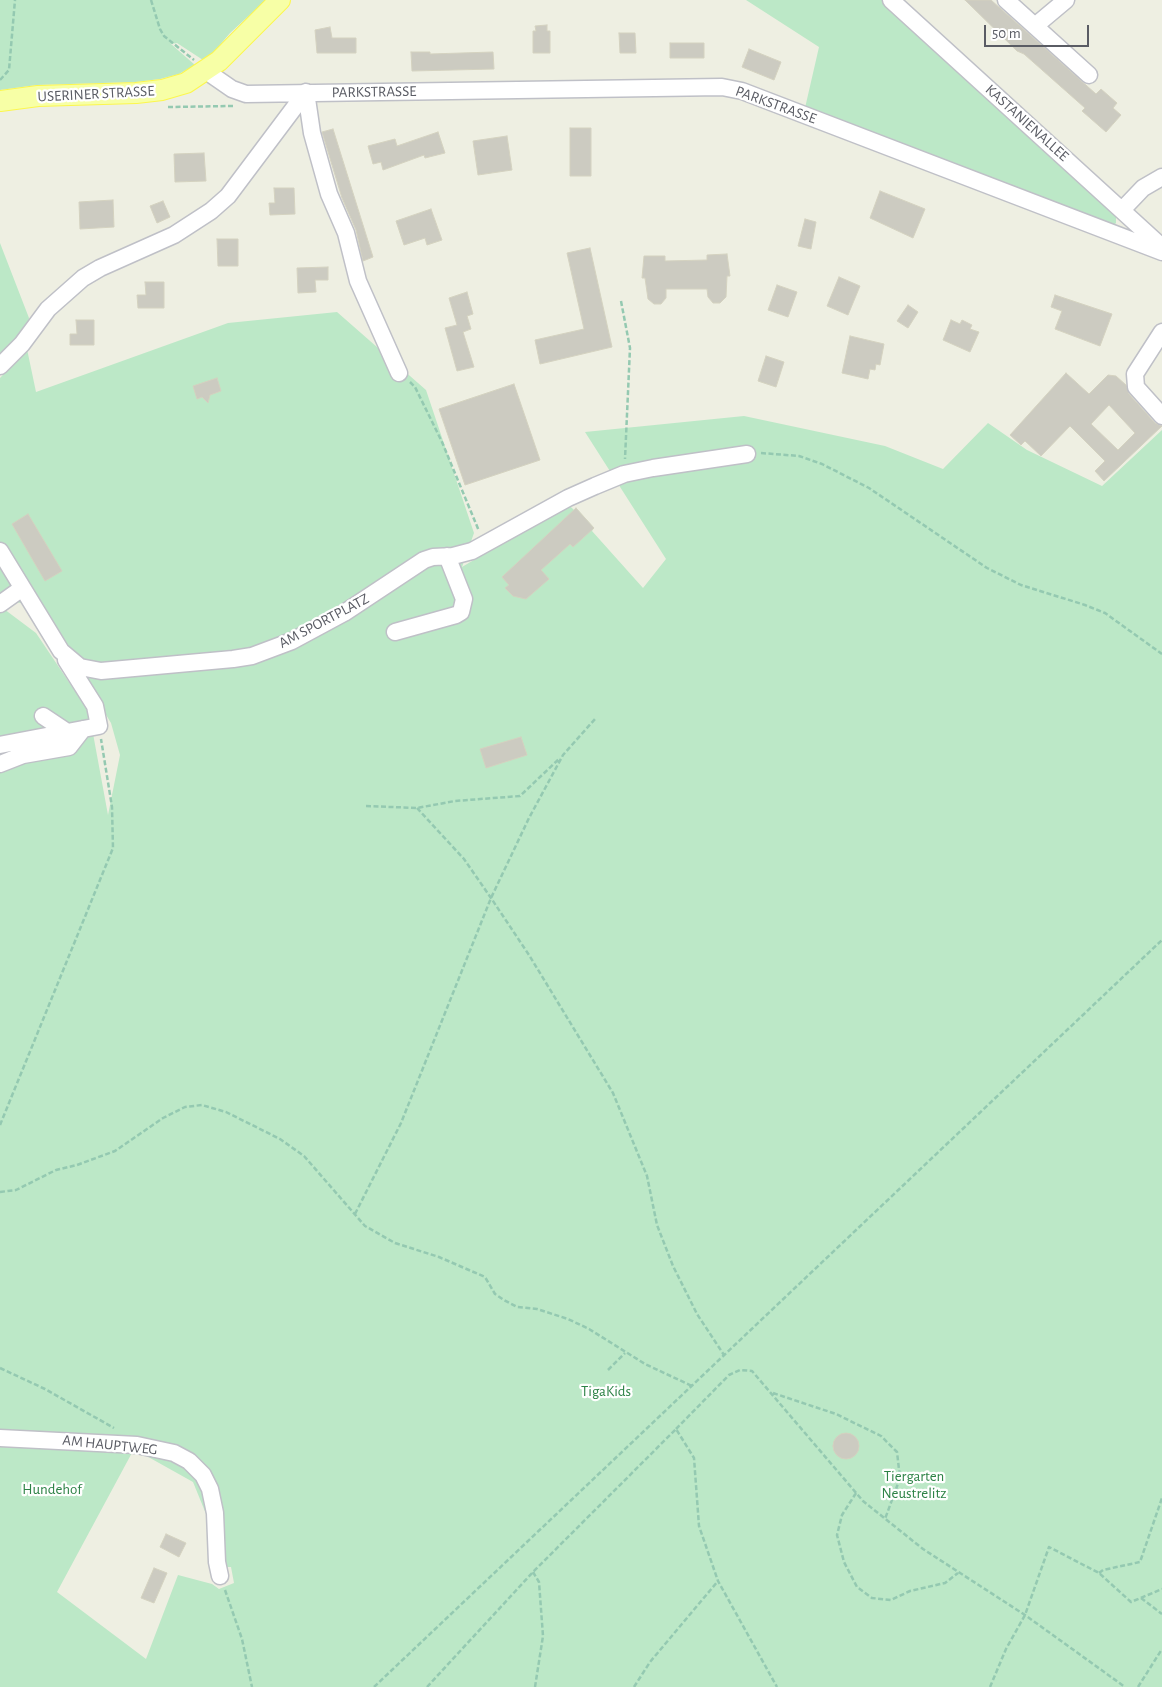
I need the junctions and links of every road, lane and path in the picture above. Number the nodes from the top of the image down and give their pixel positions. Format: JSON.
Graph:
{"nodes":[{"id":1,"x":15,"y":0,"type":"edge"},
{"id":2,"x":151,"y":0,"type":"edge"},
{"id":3,"x":280,"y":0,"type":"edge"},
{"id":4,"x":891,"y":0,"type":"edge"},
{"id":5,"x":1006,"y":0,"type":"edge"},
{"id":6,"x":1066,"y":0,"type":"edge"},
{"id":7,"x":1035,"y":26,"type":"junction"},
{"id":8,"x":206,"y":71,"type":"junction"},
{"id":9,"x":1089,"y":75,"type":"dead end"},
{"id":10,"x":0,"y":80,"type":"edge"},
{"id":11,"x":306,"y":92,"type":"junction"},
{"id":12,"x":0,"y":101,"type":"edge"},
{"id":13,"x":1162,"y":177,"type":"edge"},
{"id":14,"x":1122,"y":210,"type":"junction"},
{"id":15,"x":1162,"y":247,"type":"edge"},
{"id":16,"x":1162,"y":252,"type":"edge"},
{"id":17,"x":621,"y":302,"type":"dead end"},
{"id":18,"x":1162,"y":332,"type":"edge"},
{"id":19,"x":0,"y":366,"type":"edge"},
{"id":20,"x":399,"y":373,"type":"joint"},
{"id":21,"x":1162,"y":416,"type":"edge"},
{"id":22,"x":747,"y":454,"type":"joint"},
{"id":23,"x":624,"y":474,"type":"junction"},
{"id":24,"x":485,"y":545,"type":"junction"},
{"id":25,"x":0,"y":552,"type":"edge"},
{"id":26,"x":447,"y":556,"type":"junction"},
{"id":27,"x":21,"y":589,"type":"junction"},
{"id":28,"x":0,"y":604,"type":"edge"},
{"id":29,"x":395,"y":632,"type":"dead end"},
{"id":30,"x":61,"y":651,"type":"junction"},
{"id":31,"x":1162,"y":654,"type":"edge"},
{"id":32,"x":43,"y":716,"type":"dead end"},
{"id":33,"x":595,"y":719,"type":"dead end"},
{"id":34,"x":99,"y":726,"type":"junction"},
{"id":35,"x":75,"y":731,"type":"junction"},
{"id":36,"x":0,"y":745,"type":"edge"},
{"id":37,"x":563,"y":755,"type":"junction"},
{"id":38,"x":0,"y":764,"type":"edge"},
{"id":39,"x":366,"y":806,"type":"dead end"},
{"id":40,"x":417,"y":808,"type":"junction"},
{"id":41,"x":491,"y":898,"type":"junction"},
{"id":42,"x":1162,"y":940,"type":"edge"},
{"id":43,"x":0,"y":1125,"type":"edge"},
{"id":44,"x":0,"y":1192,"type":"edge"},
{"id":45,"x":355,"y":1214,"type":"junction"},
{"id":46,"x":625,"y":1353,"type":"junction"},
{"id":47,"x":724,"y":1355,"type":"junction"},
{"id":48,"x":0,"y":1368,"type":"edge"},
{"id":49,"x":608,"y":1370,"type":"dead end"},
{"id":50,"x":692,"y":1386,"type":"junction"},
{"id":51,"x":772,"y":1393,"type":"junction"},
{"id":52,"x":676,"y":1429,"type":"junction"},
{"id":53,"x":116,"y":1430,"type":"dead end"},
{"id":54,"x":0,"y":1438,"type":"edge"},
{"id":55,"x":856,"y":1493,"type":"junction"},
{"id":56,"x":1162,"y":1498,"type":"edge"},
{"id":57,"x":885,"y":1519,"type":"junction"},
{"id":58,"x":533,"y":1572,"type":"junction"},
{"id":59,"x":958,"y":1573,"type":"junction"},
{"id":60,"x":1099,"y":1574,"type":"junction"},
{"id":61,"x":220,"y":1576,"type":"joint"},
{"id":62,"x":718,"y":1581,"type":"junction"},
{"id":63,"x":1162,"y":1589,"type":"edge"},
{"id":64,"x":1141,"y":1598,"type":"junction"},
{"id":65,"x":1162,"y":1614,"type":"edge"},
{"id":66,"x":1025,"y":1615,"type":"junction"},
{"id":67,"x":1162,"y":1649,"type":"edge"},
{"id":68,"x":252,"y":1687,"type":"edge"},
{"id":69,"x":374,"y":1687,"type":"edge"},
{"id":70,"x":427,"y":1687,"type":"edge"},
{"id":71,"x":535,"y":1687,"type":"edge"},
{"id":72,"x":634,"y":1687,"type":"edge"},
{"id":73,"x":777,"y":1687,"type":"edge"},
{"id":74,"x":990,"y":1687,"type":"edge"},
{"id":75,"x":1124,"y":1687,"type":"edge"},
{"id":76,"x":1138,"y":1687,"type":"edge"}],
"edges":[{"from":1,"to":10,"type":"path"},
{"from":2,"to":8,"type":"path"},
{"from":3,"to":8,"type":"main road","name":"USERINER STRASSE"},
{"from":4,"to":14,"type":"street","name":"KASTANIENALLEE"},
{"from":5,"to":7,"type":"street"},
{"from":6,"to":7,"type":"street"},
{"from":7,"to":9,"type":"street"},
{"from":8,"to":11,"type":"street","name":"PARKSTRASSE"},
{"from":8,"to":12,"type":"main road","name":"USERINER STRASSE"},
{"from":11,"to":16,"type":"street","name":"PARKSTRASSE"},
{"from":11,"to":19,"type":"street"},
{"from":11,"to":20,"type":"street"},
{"from":13,"to":14,"type":"street"},
{"from":14,"to":15,"type":"street","name":"KASTANIENALLEE"},
{"from":17,"to":23,"type":"path"},
{"from":18,"to":21,"type":"street"},
{"from":20,"to":24,"type":"path"},
{"from":22,"to":23,"type":"street","name":"AM SPORTPLATZ"},
{"from":22,"to":31,"type":"path"},
{"from":23,"to":24,"type":"street","name":"AM SPORTPLATZ"},
{"from":24,"to":26,"type":"street","name":"AM SPORTPLATZ"},
{"from":25,"to":27,"type":"street","name":"AM SPORTPLATZ"},
{"from":26,"to":29,"type":"street"},
{"from":26,"to":30,"type":"street","name":"AM SPORTPLATZ"},
{"from":27,"to":28,"type":"street"},
{"from":27,"to":30,"type":"street","name":"AM SPORTPLATZ"},
{"from":30,"to":34,"type":"street"},
{"from":32,"to":35,"type":"street"},
{"from":33,"to":37,"type":"path"},
{"from":34,"to":35,"type":"street"},
{"from":34,"to":43,"type":"path"},
{"from":35,"to":36,"type":"street"},
{"from":35,"to":38,"type":"street"},
{"from":37,"to":40,"type":"path"},
{"from":37,"to":41,"type":"path"},
{"from":39,"to":40,"type":"path"},
{"from":40,"to":41,"type":"path"},
{"from":41,"to":45,"type":"path"},
{"from":41,"to":47,"type":"path"},
{"from":42,"to":47,"type":"path"},
{"from":44,"to":45,"type":"path"},
{"from":45,"to":46,"type":"path"},
{"from":46,"to":49,"type":"path"},
{"from":46,"to":50,"type":"path"},
{"from":47,"to":50,"type":"path"},
{"from":48,"to":53,"type":"path"},
{"from":50,"to":69,"type":"path"},
{"from":51,"to":52,"type":"path"},
{"from":51,"to":55,"type":"path"},
{"from":51,"to":57,"type":"path"},
{"from":52,"to":58,"type":"path"},
{"from":52,"to":62,"type":"path"},
{"from":54,"to":61,"type":"street","name":"AM HAUPTWEG"},
{"from":55,"to":57,"type":"path"},
{"from":55,"to":59,"type":"path"},
{"from":56,"to":60,"type":"path"},
{"from":57,"to":59,"type":"path"},
{"from":58,"to":70,"type":"path"},
{"from":58,"to":71,"type":"path"},
{"from":59,"to":66,"type":"path"},
{"from":60,"to":64,"type":"path"},
{"from":60,"to":66,"type":"path"},
{"from":61,"to":68,"type":"path"},
{"from":62,"to":72,"type":"path"},
{"from":62,"to":73,"type":"path"},
{"from":63,"to":64,"type":"path"},
{"from":64,"to":65,"type":"path"},
{"from":66,"to":74,"type":"path"},
{"from":66,"to":75,"type":"path"},
{"from":67,"to":76,"type":"path"}]}
